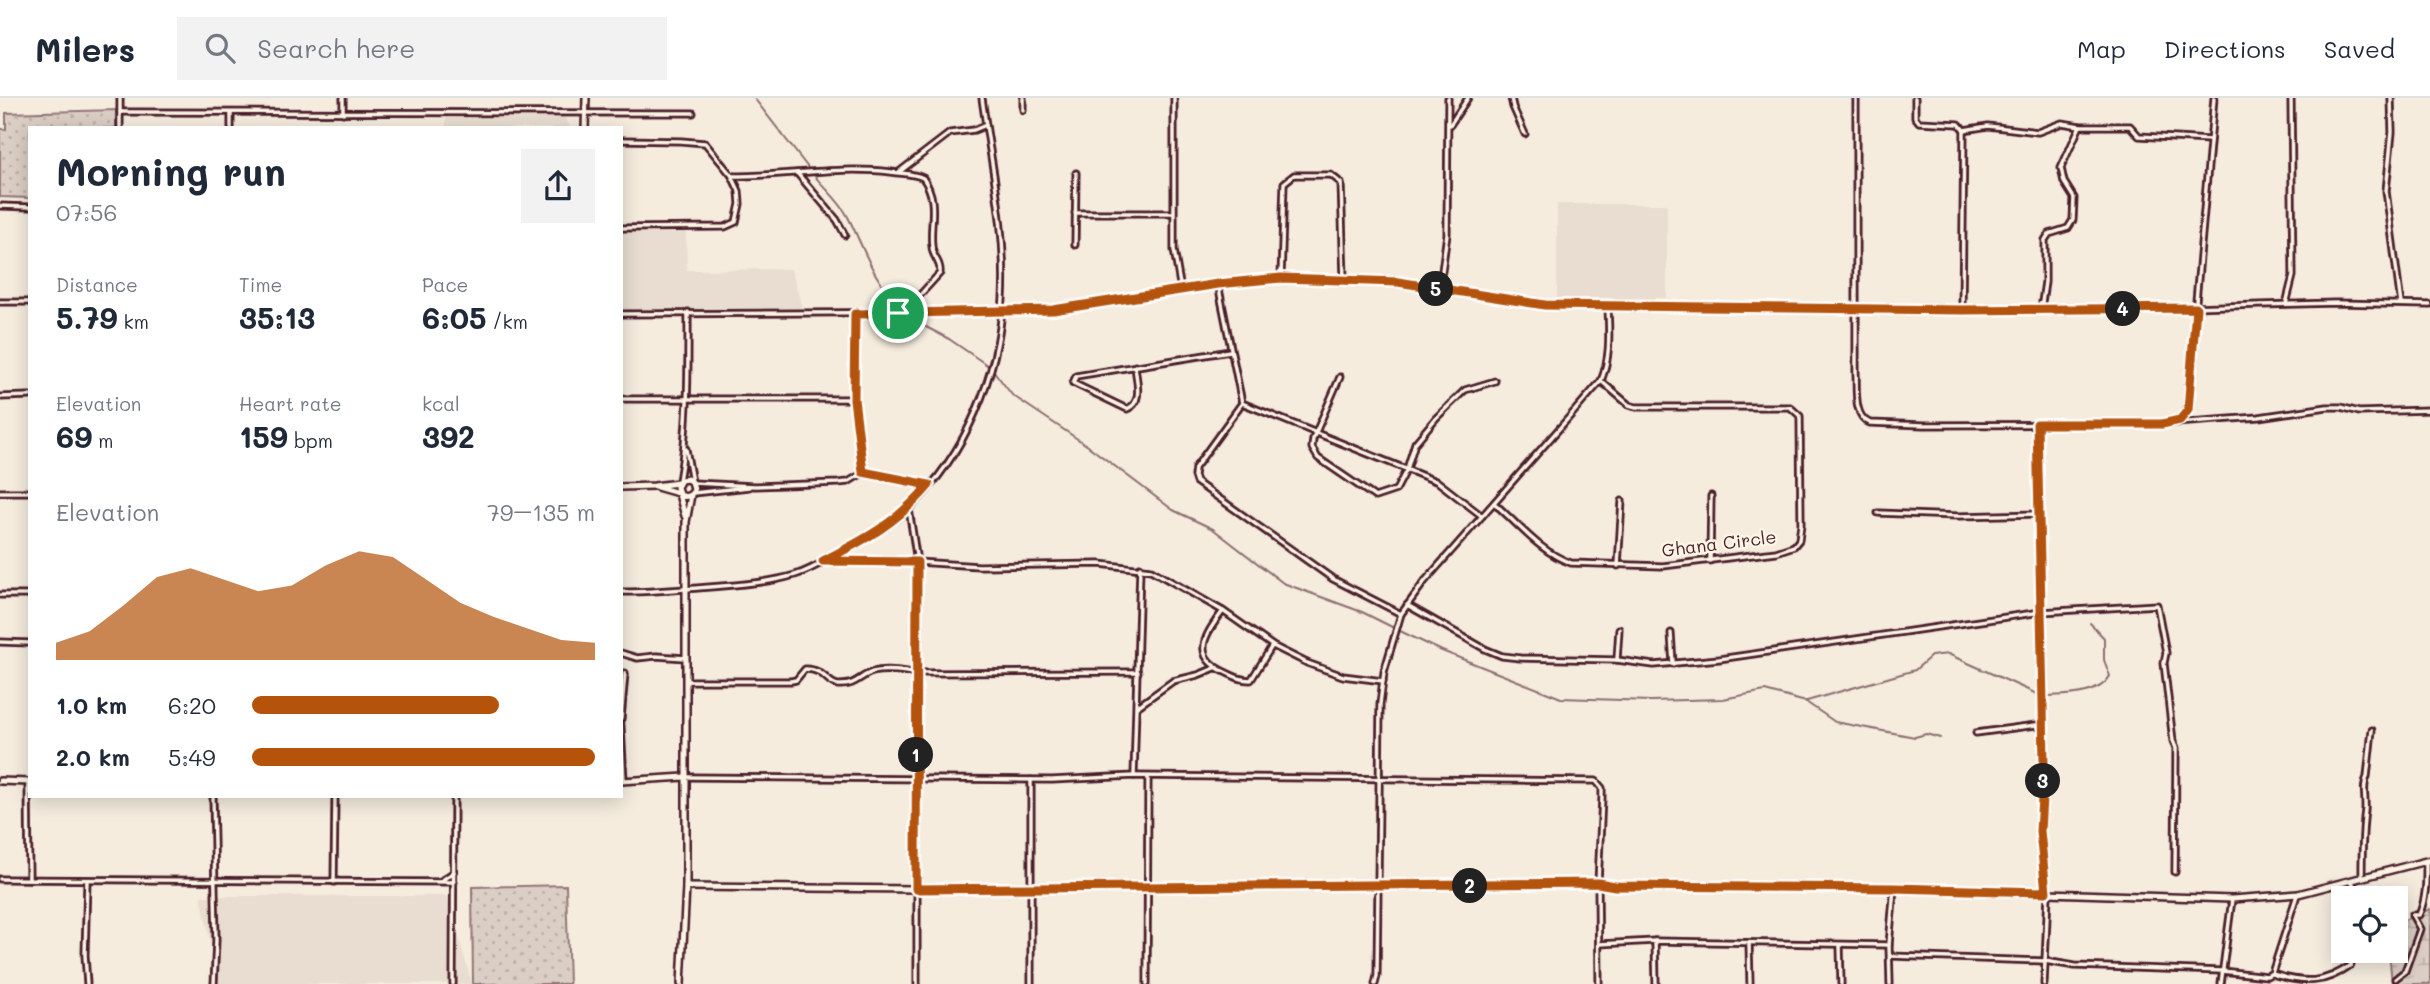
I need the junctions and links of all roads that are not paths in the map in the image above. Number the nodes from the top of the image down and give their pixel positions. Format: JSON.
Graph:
{"nodes":[{"id":1,"x":120,"y":98,"type":"edge"},
{"id":2,"x":343,"y":98,"type":"edge"},
{"id":3,"x":586,"y":98,"type":"edge"},
{"id":4,"x":982,"y":98,"type":"edge"},
{"id":5,"x":1023,"y":98,"type":"edge"},
{"id":6,"x":1174,"y":98,"type":"edge"},
{"id":7,"x":1448,"y":98,"type":"edge"},
{"id":8,"x":1468,"y":98,"type":"edge"},
{"id":9,"x":1511,"y":98,"type":"edge"},
{"id":10,"x":1856,"y":98,"type":"edge"},
{"id":11,"x":1915,"y":98,"type":"edge"},
{"id":12,"x":2214,"y":98,"type":"edge"},
{"id":13,"x":2291,"y":98,"type":"edge"},
{"id":14,"x":2391,"y":98,"type":"edge"},
{"id":15,"x":1023,"y":110,"type":"dead end"},
{"id":16,"x":586,"y":111,"type":"junction"},
{"id":17,"x":120,"y":112,"type":"junction"},
{"id":18,"x":231,"y":113,"type":"junction"},
{"id":19,"x":344,"y":113,"type":"junction"},
{"id":20,"x":693,"y":113,"type":"dead end"},
{"id":21,"x":986,"y":125,"type":"junction"},
{"id":22,"x":120,"y":126,"type":"edge"},
{"id":23,"x":231,"y":126,"type":"edge"},
{"id":24,"x":585,"y":126,"type":"edge"},
{"id":25,"x":1449,"y":126,"type":"junction"},
{"id":26,"x":2080,"y":126,"type":"junction"},
{"id":27,"x":1964,"y":130,"type":"junction"},
{"id":28,"x":1525,"y":134,"type":"dead end"},
{"id":29,"x":2210,"y":140,"type":"junction"},
{"id":30,"x":623,"y":141,"type":"edge"},
{"id":31,"x":797,"y":173,"type":"junction"},
{"id":32,"x":897,"y":173,"type":"junction"},
{"id":33,"x":1076,"y":173,"type":"dead end"},
{"id":34,"x":733,"y":176,"type":"junction"},
{"id":35,"x":0,"y":206,"type":"edge"},
{"id":36,"x":28,"y":206,"type":"edge"},
{"id":37,"x":1075,"y":213,"type":"junction"},
{"id":38,"x":1173,"y":213,"type":"junction"},
{"id":39,"x":623,"y":228,"type":"edge"},
{"id":40,"x":845,"y":235,"type":"dead end"},
{"id":41,"x":1075,"y":245,"type":"dead end"},
{"id":42,"x":1281,"y":278,"type":"junction"},
{"id":43,"x":1344,"y":279,"type":"junction"},
{"id":44,"x":1218,"y":284,"type":"junction"},
{"id":45,"x":1436,"y":289,"type":"junction"},
{"id":46,"x":1181,"y":290,"type":"junction"},
{"id":47,"x":0,"y":302,"type":"edge"},
{"id":48,"x":28,"y":302,"type":"edge"},
{"id":49,"x":2286,"y":304,"type":"junction"},
{"id":50,"x":2401,"y":304,"type":"junction"},
{"id":51,"x":2430,"y":305,"type":"edge"},
{"id":52,"x":1608,"y":307,"type":"junction"},
{"id":53,"x":1856,"y":307,"type":"junction"},
{"id":54,"x":2196,"y":308,"type":"junction"},
{"id":55,"x":1962,"y":310,"type":"junction"},
{"id":56,"x":2041,"y":310,"type":"junction"},
{"id":57,"x":688,"y":312,"type":"junction"},
{"id":58,"x":898,"y":313,"type":"junction"},
{"id":59,"x":623,"y":314,"type":"edge"},
{"id":60,"x":855,"y":314,"type":"junction"},
{"id":61,"x":1230,"y":351,"type":"junction"},
{"id":62,"x":1135,"y":366,"type":"junction"},
{"id":63,"x":1340,"y":377,"type":"dead end"},
{"id":64,"x":1495,"y":381,"type":"dead end"},
{"id":65,"x":1601,"y":381,"type":"junction"},
{"id":66,"x":28,"y":396,"type":"edge"},
{"id":67,"x":0,"y":397,"type":"edge"},
{"id":68,"x":623,"y":399,"type":"edge"},
{"id":69,"x":854,"y":399,"type":"junction"},
{"id":70,"x":688,"y":400,"type":"junction"},
{"id":71,"x":1242,"y":403,"type":"junction"},
{"id":72,"x":2430,"y":410,"type":"edge"},
{"id":73,"x":2173,"y":423,"type":"junction"},
{"id":74,"x":2037,"y":424,"type":"junction"},
{"id":75,"x":1316,"y":432,"type":"junction"},
{"id":76,"x":685,"y":447,"type":"junction"},
{"id":77,"x":1407,"y":469,"type":"junction"},
{"id":78,"x":863,"y":472,"type":"junction"},
{"id":79,"x":679,"y":482,"type":"junction"},
{"id":80,"x":692,"y":482,"type":"junction"},
{"id":81,"x":929,"y":485,"type":"junction"},
{"id":82,"x":654,"y":486,"type":"junction"},
{"id":83,"x":755,"y":486,"type":"junction"},
{"id":84,"x":623,"y":487,"type":"edge"},
{"id":85,"x":0,"y":492,"type":"edge"},
{"id":86,"x":28,"y":492,"type":"edge"},
{"id":87,"x":679,"y":494,"type":"junction"},
{"id":88,"x":692,"y":494,"type":"junction"},
{"id":89,"x":1710,"y":496,"type":"dead end"},
{"id":90,"x":1622,"y":500,"type":"dead end"},
{"id":91,"x":1494,"y":503,"type":"junction"},
{"id":92,"x":909,"y":509,"type":"junction"},
{"id":93,"x":1878,"y":513,"type":"dead end"},
{"id":94,"x":2039,"y":514,"type":"junction"},
{"id":95,"x":1483,"y":516,"type":"junction"},
{"id":96,"x":686,"y":522,"type":"junction"},
{"id":97,"x":823,"y":561,"type":"junction"},
{"id":98,"x":1710,"y":561,"type":"junction"},
{"id":99,"x":917,"y":562,"type":"junction"},
{"id":100,"x":1618,"y":566,"type":"junction"},
{"id":101,"x":1140,"y":567,"type":"junction"},
{"id":102,"x":687,"y":589,"type":"junction"},
{"id":103,"x":623,"y":592,"type":"edge"},
{"id":104,"x":0,"y":595,"type":"edge"},
{"id":105,"x":28,"y":595,"type":"edge"},
{"id":106,"x":1407,"y":605,"type":"junction"},
{"id":107,"x":1223,"y":611,"type":"junction"},
{"id":108,"x":2041,"y":612,"type":"junction"},
{"id":109,"x":1401,"y":614,"type":"junction"},
{"id":110,"x":1619,"y":629,"type":"dead end"},
{"id":111,"x":1671,"y":633,"type":"dead end"},
{"id":112,"x":0,"y":642,"type":"edge"},
{"id":113,"x":28,"y":643,"type":"edge"},
{"id":114,"x":1273,"y":646,"type":"junction"},
{"id":115,"x":623,"y":654,"type":"edge"},
{"id":116,"x":686,"y":658,"type":"junction"},
{"id":117,"x":1617,"y":660,"type":"junction"},
{"id":118,"x":1673,"y":664,"type":"junction"},
{"id":119,"x":1215,"y":667,"type":"junction"},
{"id":120,"x":1138,"y":672,"type":"junction"},
{"id":121,"x":625,"y":673,"type":"dead end"},
{"id":122,"x":917,"y":673,"type":"junction"},
{"id":123,"x":687,"y":681,"type":"junction"},
{"id":124,"x":1383,"y":681,"type":"junction"},
{"id":125,"x":623,"y":696,"type":"edge"},
{"id":126,"x":1137,"y":707,"type":"junction"},
{"id":127,"x":2043,"y":730,"type":"junction"},
{"id":128,"x":2372,"y":730,"type":"dead end"},
{"id":129,"x":1976,"y":733,"type":"dead end"},
{"id":130,"x":1133,"y":776,"type":"junction"},
{"id":131,"x":685,"y":777,"type":"junction"},
{"id":132,"x":1148,"y":777,"type":"junction"},
{"id":133,"x":916,"y":778,"type":"junction"},
{"id":134,"x":1031,"y":779,"type":"junction"},
{"id":135,"x":1378,"y":779,"type":"junction"},
{"id":136,"x":0,"y":781,"type":"edge"},
{"id":137,"x":623,"y":781,"type":"edge"},
{"id":138,"x":28,"y":782,"type":"edge"},
{"id":139,"x":29,"y":798,"type":"edge"},
{"id":140,"x":213,"y":798,"type":"edge"},
{"id":141,"x":335,"y":798,"type":"edge"},
{"id":142,"x":454,"y":798,"type":"edge"},
{"id":143,"x":2428,"y":861,"type":"edge"},
{"id":144,"x":454,"y":872,"type":"junction"},
{"id":145,"x":2175,"y":872,"type":"dead end"},
{"id":146,"x":2362,"y":878,"type":"junction"},
{"id":147,"x":0,"y":879,"type":"edge"},
{"id":148,"x":29,"y":879,"type":"junction"},
{"id":149,"x":87,"y":880,"type":"junction"},
{"id":150,"x":214,"y":881,"type":"junction"},
{"id":151,"x":2352,"y":881,"type":"junction"},
{"id":152,"x":334,"y":882,"type":"junction"},
{"id":153,"x":439,"y":882,"type":"junction"},
{"id":154,"x":454,"y":882,"type":"junction"},
{"id":155,"x":1598,"y":883,"type":"junction"},
{"id":156,"x":1378,"y":884,"type":"junction"},
{"id":157,"x":1147,"y":886,"type":"junction"},
{"id":158,"x":2354,"y":886,"type":"edge"},
{"id":159,"x":686,"y":887,"type":"junction"},
{"id":160,"x":1031,"y":887,"type":"junction"},
{"id":161,"x":1894,"y":888,"type":"junction"},
{"id":162,"x":916,"y":889,"type":"junction"},
{"id":163,"x":2047,"y":892,"type":"junction"},
{"id":164,"x":2298,"y":894,"type":"junction"},
{"id":165,"x":2232,"y":899,"type":"junction"},
{"id":166,"x":1655,"y":941,"type":"junction"},
{"id":167,"x":1749,"y":943,"type":"junction"},
{"id":168,"x":1599,"y":944,"type":"junction"},
{"id":169,"x":1889,"y":944,"type":"junction"},
{"id":170,"x":1840,"y":945,"type":"junction"},
{"id":171,"x":1890,"y":956,"type":"junction"},
{"id":172,"x":2045,"y":961,"type":"junction"},
{"id":173,"x":2352,"y":963,"type":"edge"},
{"id":174,"x":2222,"y":971,"type":"junction"},
{"id":175,"x":2272,"y":974,"type":"junction"},
{"id":176,"x":2395,"y":979,"type":"dead end"},
{"id":177,"x":88,"y":984,"type":"edge"},
{"id":178,"x":215,"y":984,"type":"edge"},
{"id":179,"x":453,"y":984,"type":"edge"},
{"id":180,"x":681,"y":984,"type":"edge"},
{"id":181,"x":917,"y":984,"type":"edge"},
{"id":182,"x":1031,"y":984,"type":"edge"},
{"id":183,"x":1147,"y":984,"type":"edge"},
{"id":184,"x":1375,"y":984,"type":"edge"},
{"id":185,"x":1599,"y":984,"type":"edge"},
{"id":186,"x":1656,"y":984,"type":"edge"},
{"id":187,"x":1750,"y":984,"type":"edge"},
{"id":188,"x":1841,"y":984,"type":"edge"},
{"id":189,"x":1890,"y":984,"type":"edge"},
{"id":190,"x":2044,"y":984,"type":"edge"},
{"id":191,"x":2221,"y":984,"type":"edge"}],
"edges":[{"from":1,"to":17,"type":"street"},
{"from":2,"to":19,"type":"street"},
{"from":3,"to":16,"type":"street"},
{"from":4,"to":21,"type":"street"},
{"from":5,"to":15,"type":"street"},
{"from":6,"to":38,"type":"street"},
{"from":7,"to":25,"type":"street"},
{"from":8,"to":25,"type":"street"},
{"from":9,"to":28,"type":"street"},
{"from":10,"to":53,"type":"street"},
{"from":11,"to":27,"type":"street"},
{"from":12,"to":29,"type":"street"},
{"from":13,"to":49,"type":"street"},
{"from":14,"to":50,"type":"street"},
{"from":16,"to":19,"type":"street"},
{"from":16,"to":20,"type":"street"},
{"from":16,"to":24,"type":"street"},
{"from":17,"to":18,"type":"street"},
{"from":17,"to":22,"type":"street"},
{"from":18,"to":19,"type":"street"},
{"from":18,"to":23,"type":"street"},
{"from":21,"to":32,"type":"street"},
{"from":21,"to":81,"type":"street"},
{"from":25,"to":45,"type":"street"},
{"from":26,"to":27,"type":"street"},
{"from":26,"to":29,"type":"street"},
{"from":26,"to":56,"type":"street"},
{"from":27,"to":55,"type":"street"},
{"from":29,"to":54,"type":"street"},
{"from":30,"to":34,"type":"street"},
{"from":31,"to":32,"type":"street"},
{"from":31,"to":34,"type":"street"},
{"from":31,"to":40,"type":"street"},
{"from":32,"to":58,"type":"street"},
{"from":33,"to":37,"type":"street"},
{"from":34,"to":39,"type":"street"},
{"from":35,"to":36,"type":"street"},
{"from":37,"to":38,"type":"street"},
{"from":37,"to":41,"type":"street"},
{"from":38,"to":46,"type":"street"},
{"from":42,"to":43,"type":"street"},
{"from":42,"to":43,"type":"street"},
{"from":42,"to":44,"type":"street"},
{"from":43,"to":45,"type":"street"},
{"from":44,"to":46,"type":"street"},
{"from":44,"to":61,"type":"street"},
{"from":45,"to":52,"type":"street"},
{"from":46,"to":58,"type":"street","bridge":true},
{"from":47,"to":48,"type":"street"},
{"from":49,"to":50,"type":"street"},
{"from":49,"to":54,"type":"street"},
{"from":50,"to":51,"type":"street"},
{"from":52,"to":53,"type":"street"},
{"from":52,"to":65,"type":"street"},
{"from":53,"to":55,"type":"street"},
{"from":53,"to":74,"type":"street"},
{"from":54,"to":56,"type":"street"},
{"from":54,"to":73,"type":"street"},
{"from":55,"to":56,"type":"street"},
{"from":57,"to":59,"type":"street"},
{"from":57,"to":60,"type":"street"},
{"from":57,"to":70,"type":"street"},
{"from":58,"to":60,"type":"street"},
{"from":60,"to":69,"type":"street"},
{"from":61,"to":62,"type":"street"},
{"from":61,"to":71,"type":"street"},
{"from":62,"to":62,"type":"street"},
{"from":63,"to":75,"type":"street"},
{"from":64,"to":77,"type":"street"},
{"from":65,"to":91,"type":"street"},
{"from":65,"to":98,"type":"street","name":"Ghana Circle"},
{"from":66,"to":67,"type":"street"},
{"from":68,"to":70,"type":"street"},
{"from":69,"to":70,"type":"street"},
{"from":69,"to":78,"type":"street"},
{"from":70,"to":76,"type":"street"},
{"from":71,"to":75,"type":"street"},
{"from":71,"to":109,"type":"street"},
{"from":72,"to":73,"type":"street"},
{"from":73,"to":74,"type":"street"},
{"from":74,"to":94,"type":"street"},
{"from":75,"to":77,"type":"street"},
{"from":75,"to":77,"type":"street"},
{"from":76,"to":79,"type":"street"},
{"from":76,"to":80,"type":"street"},
{"from":77,"to":95,"type":"street"},
{"from":78,"to":81,"type":"street"},
{"from":78,"to":83,"type":"street"},
{"from":79,"to":80,"type":"street"},
{"from":79,"to":82,"type":"street"},
{"from":79,"to":87,"type":"street"},
{"from":80,"to":83,"type":"street"},
{"from":80,"to":88,"type":"street"},
{"from":81,"to":92,"type":"street"},
{"from":82,"to":84,"type":"street"},
{"from":82,"to":87,"type":"street"},
{"from":83,"to":88,"type":"street"},
{"from":85,"to":86,"type":"street"},
{"from":87,"to":88,"type":"street"},
{"from":87,"to":96,"type":"street"},
{"from":88,"to":96,"type":"street"},
{"from":89,"to":98,"type":"street"},
{"from":90,"to":100,"type":"street"},
{"from":91,"to":95,"type":"street"},
{"from":91,"to":100,"type":"street","name":"Ghana Circle"},
{"from":92,"to":97,"type":"street"},
{"from":92,"to":99,"type":"street"},
{"from":93,"to":94,"type":"street"},
{"from":94,"to":108,"type":"street"},
{"from":95,"to":106,"type":"street"},
{"from":96,"to":102,"type":"street"},
{"from":97,"to":99,"type":"street"},
{"from":97,"to":102,"type":"street"},
{"from":98,"to":100,"type":"street","name":"Ghana Circle"},
{"from":99,"to":101,"type":"street"},
{"from":99,"to":122,"type":"street"},
{"from":101,"to":107,"type":"street"},
{"from":101,"to":120,"type":"street"},
{"from":102,"to":103,"type":"street"},
{"from":102,"to":116,"type":"street"},
{"from":104,"to":105,"type":"street"},
{"from":106,"to":109,"type":"street"},
{"from":106,"to":117,"type":"street"},
{"from":107,"to":114,"type":"street"},
{"from":107,"to":119,"type":"street"},
{"from":108,"to":118,"type":"street"},
{"from":108,"to":127,"type":"street"},
{"from":108,"to":145,"type":"street"},
{"from":109,"to":124,"type":"street"},
{"from":110,"to":117,"type":"street"},
{"from":111,"to":118,"type":"street"},
{"from":112,"to":113,"type":"street"},
{"from":114,"to":119,"type":"street"},
{"from":114,"to":124,"type":"street"},
{"from":115,"to":116,"type":"street"},
{"from":116,"to":123,"type":"street"},
{"from":117,"to":118,"type":"street"},
{"from":119,"to":126,"type":"street"},
{"from":120,"to":122,"type":"street"},
{"from":120,"to":126,"type":"street"},
{"from":121,"to":125,"type":"street"},
{"from":122,"to":123,"type":"street"},
{"from":122,"to":133,"type":"street"},
{"from":123,"to":131,"type":"street"},
{"from":124,"to":135,"type":"street"},
{"from":126,"to":130,"type":"street"},
{"from":127,"to":129,"type":"street"},
{"from":127,"to":163,"type":"street"},
{"from":128,"to":146,"type":"street"},
{"from":130,"to":132,"type":"street"},
{"from":130,"to":134,"type":"street"},
{"from":131,"to":133,"type":"street"},
{"from":131,"to":137,"type":"street"},
{"from":131,"to":159,"type":"street"},
{"from":132,"to":135,"type":"street"},
{"from":132,"to":157,"type":"street"},
{"from":133,"to":134,"type":"street"},
{"from":133,"to":162,"type":"street"},
{"from":134,"to":160,"type":"street"},
{"from":135,"to":155,"type":"street"},
{"from":135,"to":156,"type":"street"},
{"from":136,"to":138,"type":"street"},
{"from":139,"to":148,"type":"street"},
{"from":140,"to":150,"type":"street"},
{"from":141,"to":152,"type":"street"},
{"from":142,"to":144,"type":"street"},
{"from":143,"to":146,"type":"street"},
{"from":143,"to":176,"type":"street"},
{"from":144,"to":153,"type":"street"},
{"from":144,"to":154,"type":"street"},
{"from":146,"to":151,"type":"street"},
{"from":147,"to":148,"type":"street"},
{"from":148,"to":149,"type":"street"},
{"from":149,"to":150,"type":"street"},
{"from":149,"to":177,"type":"street"},
{"from":150,"to":152,"type":"street"},
{"from":150,"to":178,"type":"street"},
{"from":151,"to":158,"type":"street"},
{"from":151,"to":164,"type":"street"},
{"from":152,"to":153,"type":"street"},
{"from":153,"to":154,"type":"street"},
{"from":154,"to":179,"type":"street"},
{"from":155,"to":156,"type":"street"},
{"from":155,"to":161,"type":"street"},
{"from":155,"to":168,"type":"street"},
{"from":156,"to":157,"type":"street"},
{"from":156,"to":184,"type":"street"},
{"from":157,"to":160,"type":"street"},
{"from":157,"to":183,"type":"street"},
{"from":159,"to":162,"type":"street"},
{"from":159,"to":180,"type":"street"},
{"from":160,"to":162,"type":"street"},
{"from":160,"to":182,"type":"street"},
{"from":161,"to":163,"type":"street"},
{"from":161,"to":169,"type":"street"},
{"from":162,"to":181,"type":"street"},
{"from":163,"to":165,"type":"street"},
{"from":163,"to":172,"type":"street"},
{"from":164,"to":165,"type":"street"},
{"from":164,"to":175,"type":"street"},
{"from":165,"to":174,"type":"street"},
{"from":166,"to":167,"type":"street"},
{"from":166,"to":168,"type":"street"},
{"from":166,"to":186,"type":"street"},
{"from":167,"to":170,"type":"street"},
{"from":167,"to":187,"type":"street"},
{"from":168,"to":185,"type":"street"},
{"from":169,"to":170,"type":"street"},
{"from":169,"to":171,"type":"street"},
{"from":170,"to":188,"type":"street"},
{"from":171,"to":172,"type":"street"},
{"from":171,"to":189,"type":"street"},
{"from":172,"to":174,"type":"street"},
{"from":172,"to":190,"type":"street"},
{"from":173,"to":175,"type":"street"},
{"from":174,"to":175,"type":"street"},
{"from":174,"to":191,"type":"street"}]}
